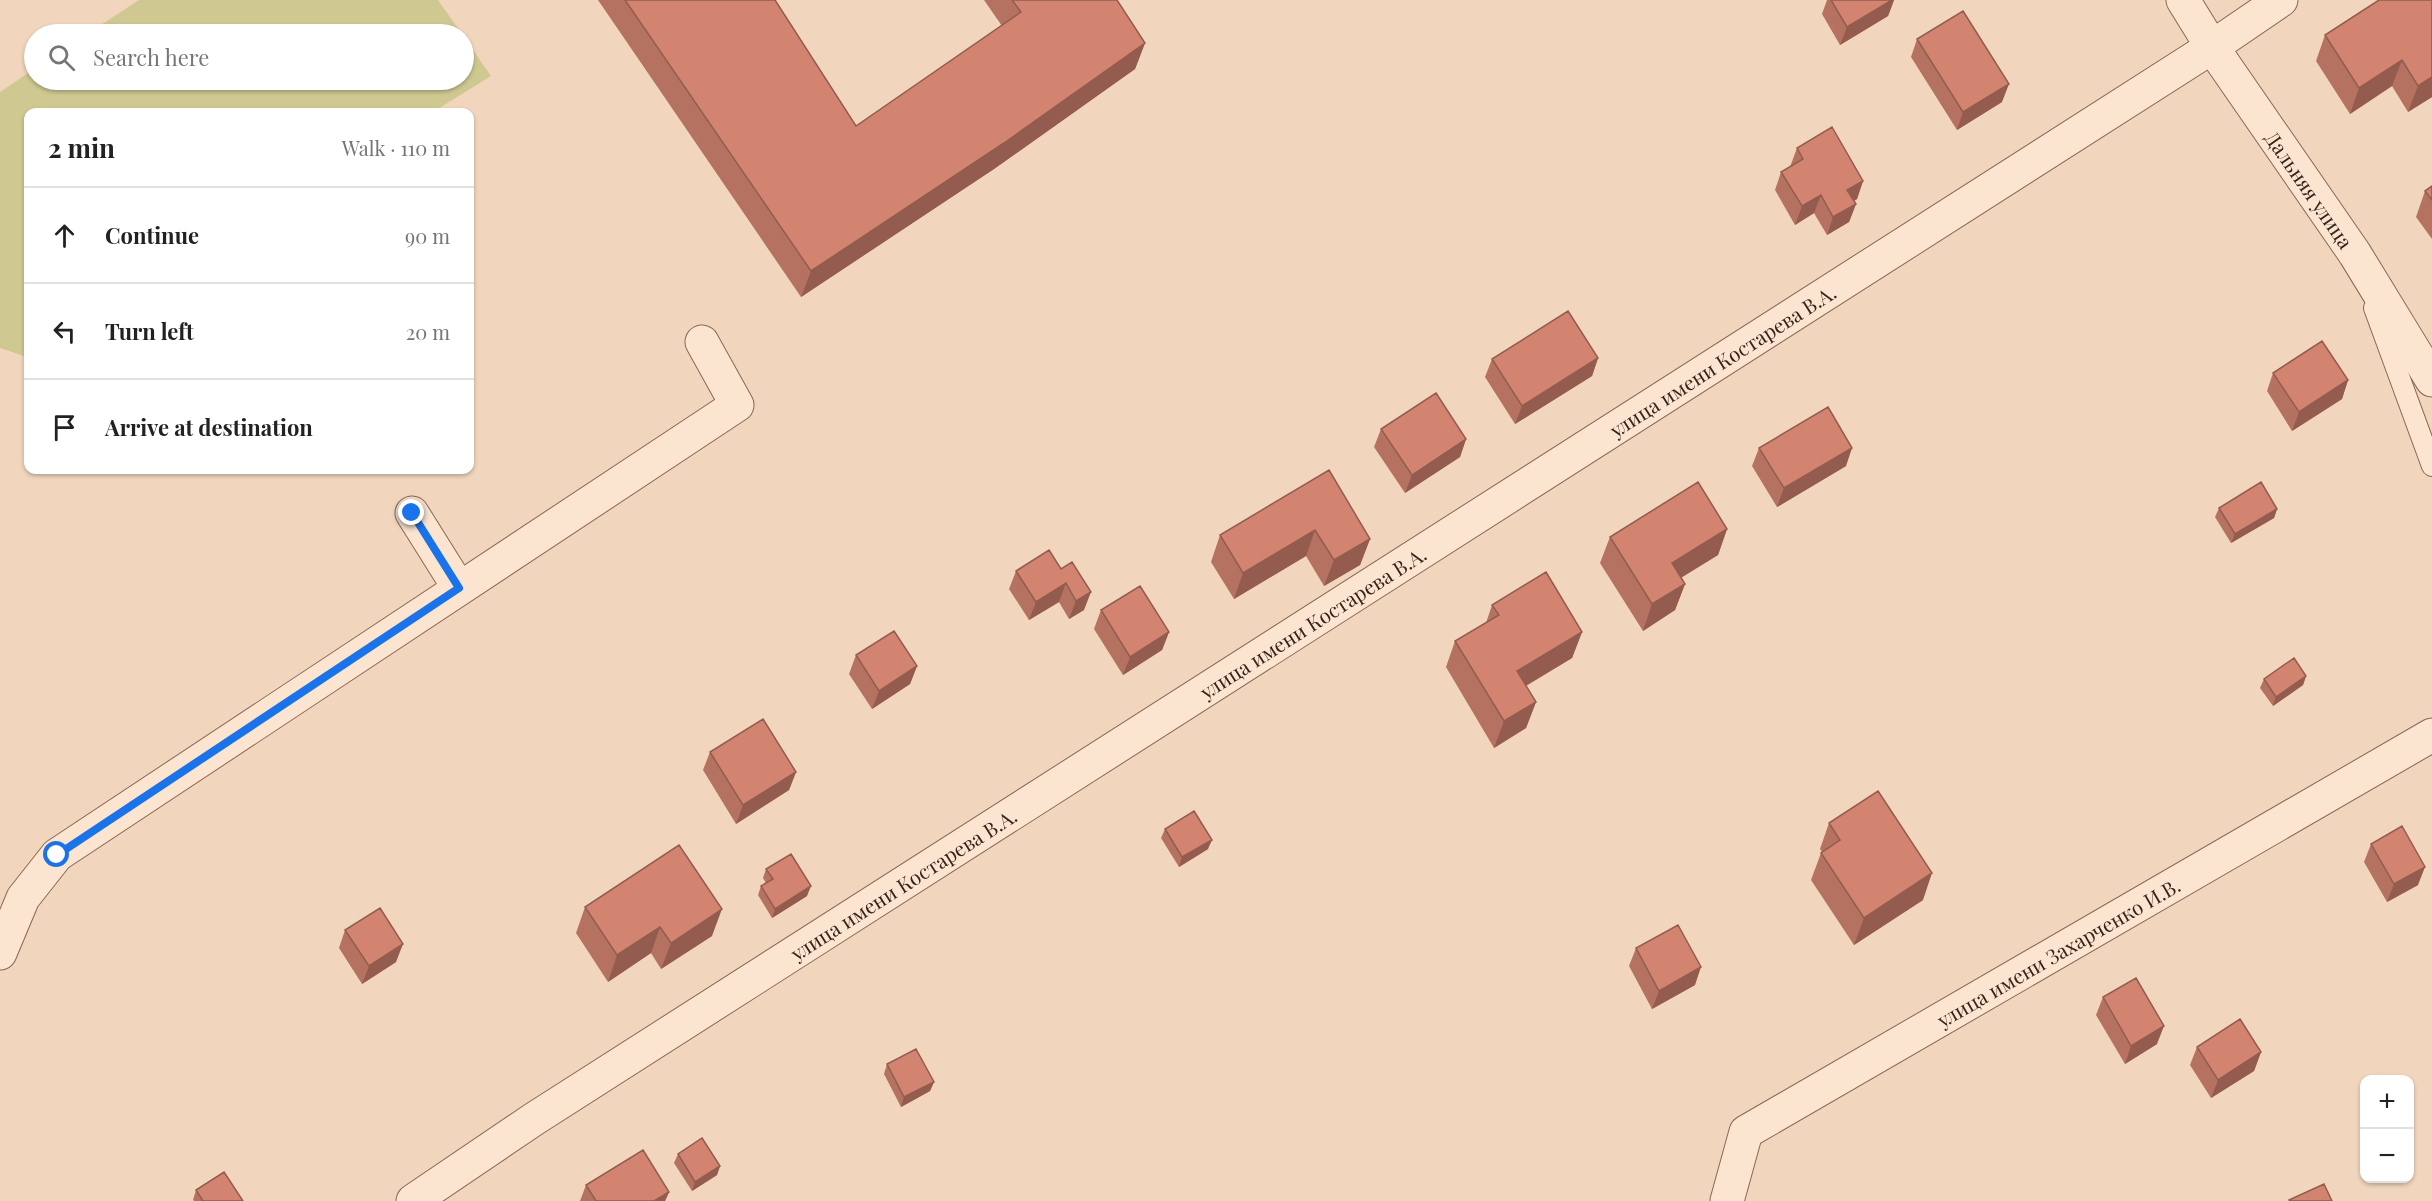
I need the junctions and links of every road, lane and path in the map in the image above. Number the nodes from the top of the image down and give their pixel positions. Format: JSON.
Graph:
{"nodes":[{"id":1,"x":2183,"y":0,"type":"edge"},
{"id":2,"x":2281,"y":0,"type":"edge"},
{"id":3,"x":2212,"y":47,"type":"junction"},
{"id":4,"x":2355,"y":254,"type":"junction"},
{"id":5,"x":702,"y":342,"type":"dead end"},
{"id":6,"x":2432,"y":381,"type":"edge"},
{"id":7,"x":2432,"y":466,"type":"edge"},
{"id":8,"x":412,"y":513,"type":"dead end"},
{"id":9,"x":459,"y":588,"type":"junction"},
{"id":10,"x":2432,"y":735,"type":"edge"},
{"id":11,"x":0,"y":953,"type":"edge"},
{"id":12,"x":413,"y":1201,"type":"edge"},
{"id":13,"x":1727,"y":1201,"type":"edge"}],
"edges":[{"from":1,"to":3,"type":"street","name":"Дальняя улица"},
{"from":2,"to":3,"type":"street","name":"улица имени Костарева В.А."},
{"from":3,"to":4,"type":"street","name":"Дальняя улица"},
{"from":3,"to":12,"type":"street","name":"улица имени Костарева В.А."},
{"from":4,"to":6,"type":"street","name":"Дальняя улица"},
{"from":4,"to":7,"type":"lane"},
{"from":5,"to":9,"type":"street"},
{"from":8,"to":9,"type":"street"},
{"from":9,"to":11,"type":"street"},
{"from":10,"to":13,"type":"street","name":"улица имени Захарченко И.В."}]}
